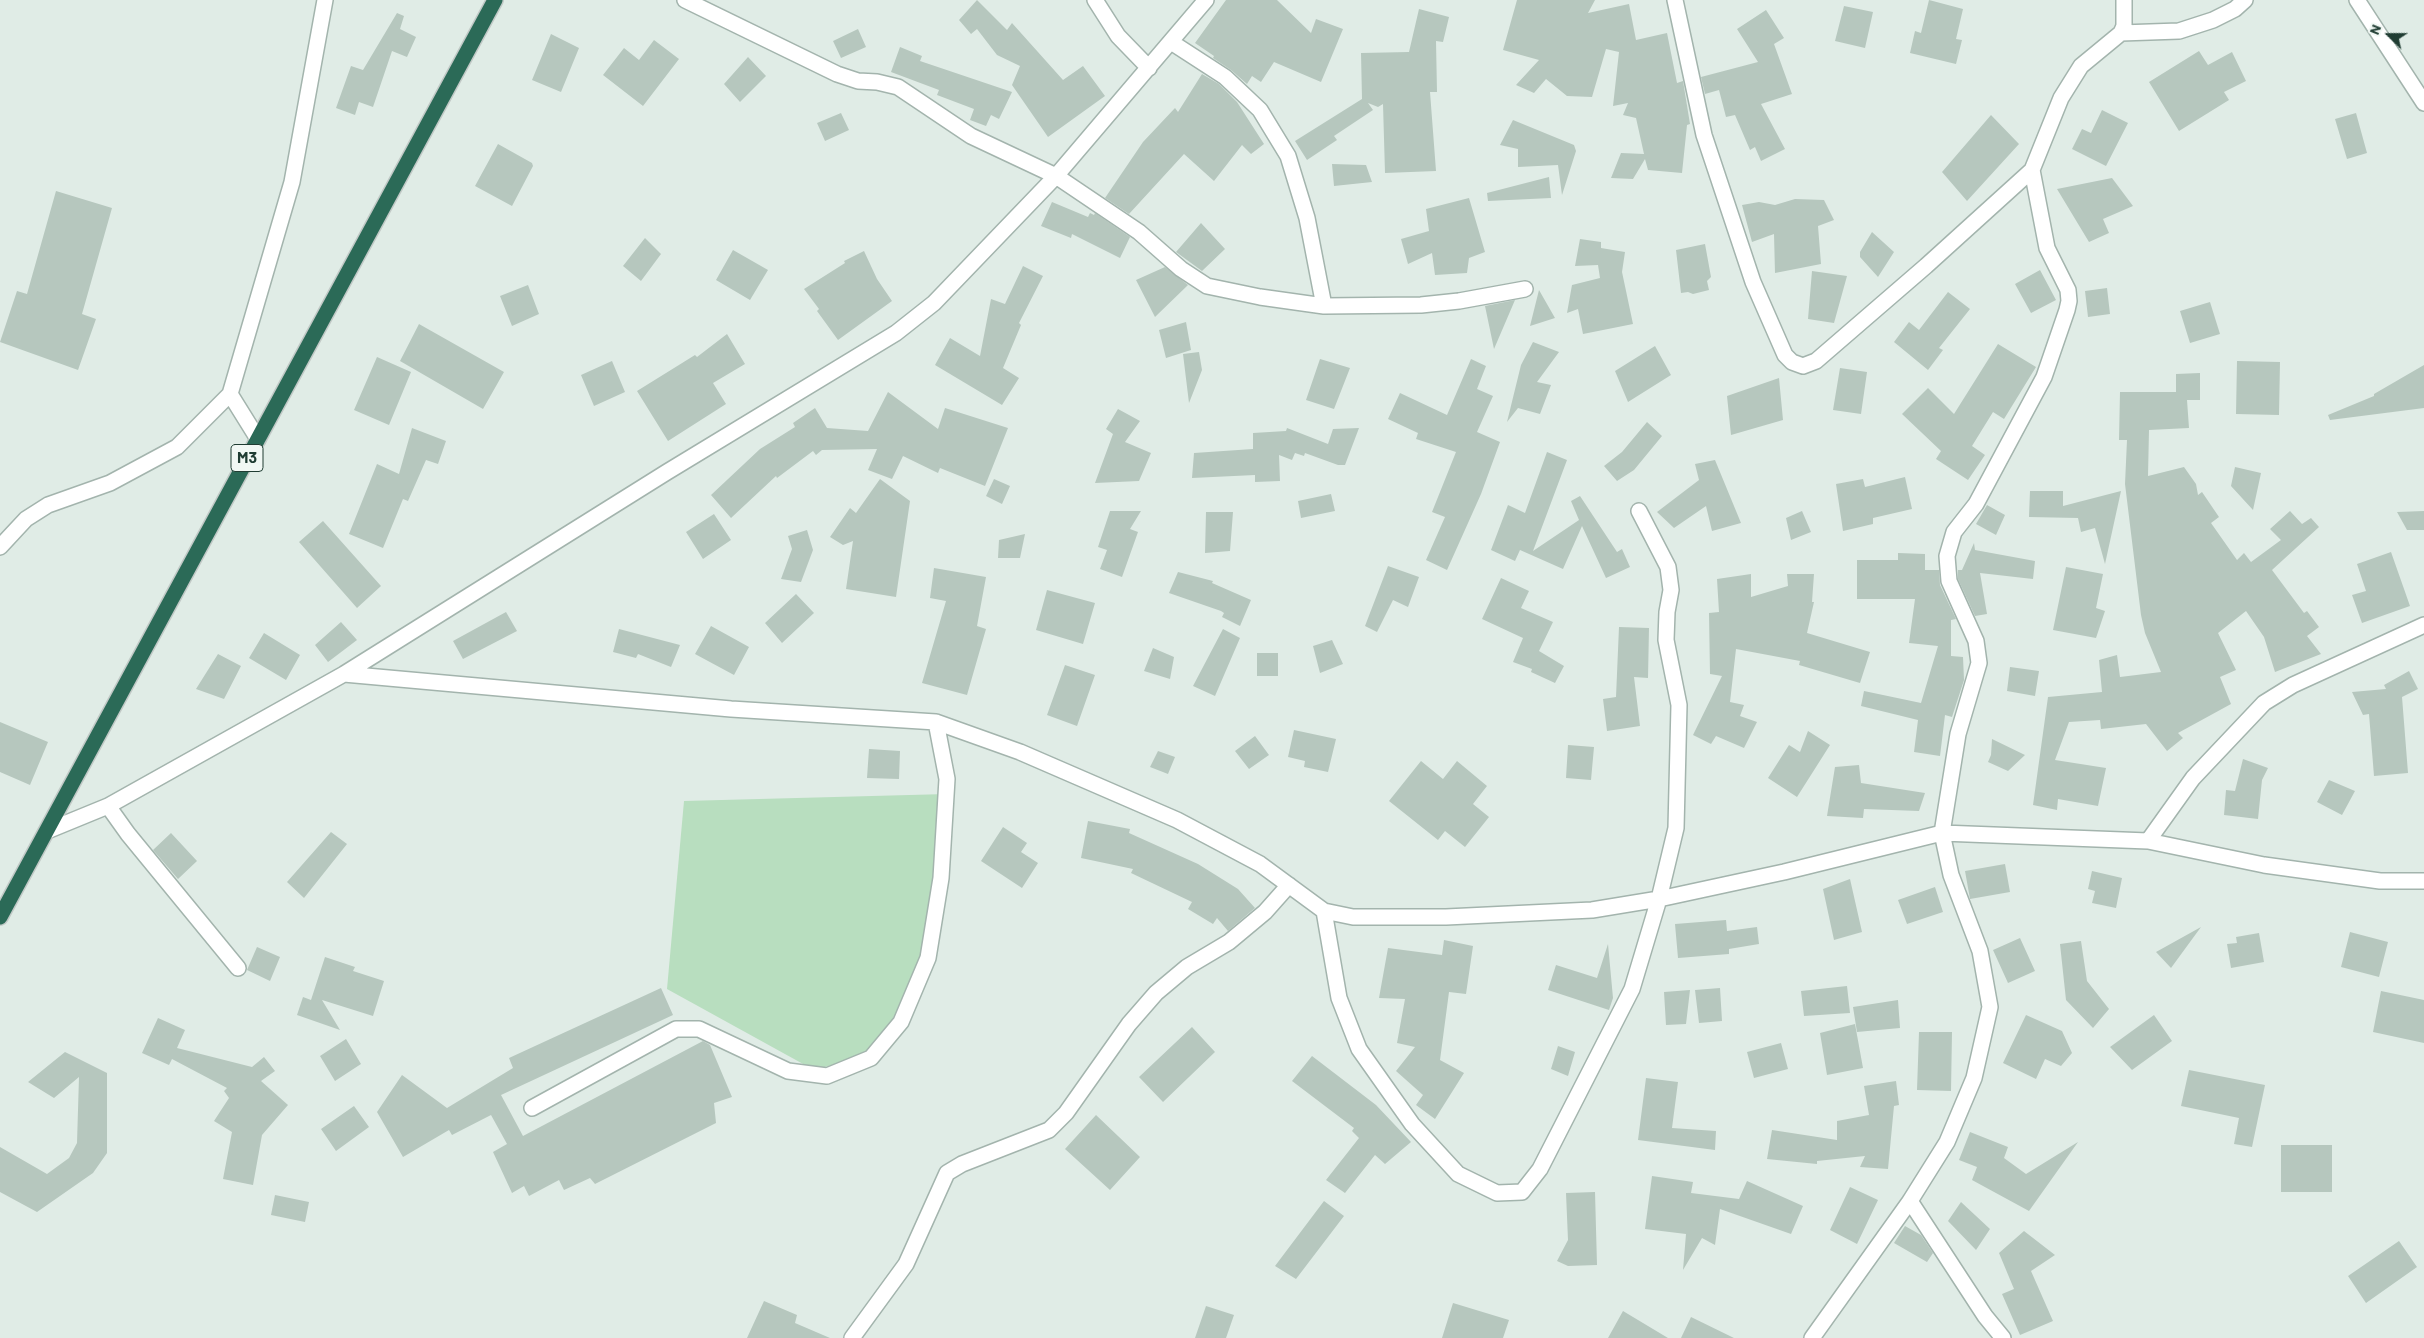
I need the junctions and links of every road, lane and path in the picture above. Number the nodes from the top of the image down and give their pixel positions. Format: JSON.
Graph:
{"nodes":[{"id":1,"x":325,"y":0,"type":"edge"},
{"id":2,"x":495,"y":0,"type":"edge"},
{"id":3,"x":684,"y":0,"type":"edge"},
{"id":4,"x":1095,"y":0,"type":"edge"},
{"id":5,"x":1206,"y":0,"type":"edge"},
{"id":6,"x":1675,"y":0,"type":"edge"},
{"id":7,"x":2124,"y":0,"type":"edge"},
{"id":8,"x":2245,"y":0,"type":"edge"},
{"id":9,"x":2357,"y":0,"type":"edge"},
{"id":10,"x":2121,"y":33,"type":"junction"},
{"id":11,"x":1171,"y":42,"type":"junction"},
{"id":12,"x":1149,"y":68,"type":"junction"},
{"id":13,"x":2424,"y":103,"type":"edge"},
{"id":14,"x":2032,"y":170,"type":"junction"},
{"id":15,"x":1056,"y":176,"type":"junction"},
{"id":16,"x":1525,"y":289,"type":"dead end"},
{"id":17,"x":1324,"y":306,"type":"junction"},
{"id":18,"x":230,"y":394,"type":"junction"},
{"id":19,"x":258,"y":439,"type":"junction"},
{"id":20,"x":1639,"y":511,"type":"dead end"},
{"id":21,"x":0,"y":547,"type":"edge"},
{"id":22,"x":2424,"y":625,"type":"edge"},
{"id":23,"x":344,"y":674,"type":"junction"},
{"id":24,"x":936,"y":722,"type":"junction"},
{"id":25,"x":108,"y":806,"type":"junction"},
{"id":26,"x":47,"y":831,"type":"junction"},
{"id":27,"x":1942,"y":833,"type":"junction"},
{"id":28,"x":2148,"y":841,"type":"junction"},
{"id":29,"x":2424,"y":881,"type":"edge"},
{"id":30,"x":1290,"y":885,"type":"junction"},
{"id":31,"x":1660,"y":899,"type":"junction"},
{"id":32,"x":1324,"y":911,"type":"junction"},
{"id":33,"x":0,"y":917,"type":"edge"},
{"id":34,"x":238,"y":968,"type":"dead end"},
{"id":35,"x":532,"y":1108,"type":"dead end"},
{"id":36,"x":1910,"y":1201,"type":"junction"},
{"id":37,"x":852,"y":1338,"type":"edge"},
{"id":38,"x":1812,"y":1338,"type":"edge"},
{"id":39,"x":2003,"y":1338,"type":"edge"}],
"edges":[{"from":1,"to":18,"type":"street"},
{"from":2,"to":19,"type":"highway","number":"M3"},
{"from":3,"to":15,"type":"street"},
{"from":4,"to":12,"type":"street"},
{"from":5,"to":11,"type":"street"},
{"from":6,"to":14,"type":"street"},
{"from":7,"to":10,"type":"street"},
{"from":8,"to":10,"type":"street"},
{"from":9,"to":13,"type":"street"},
{"from":10,"to":14,"type":"street"},
{"from":11,"to":12,"type":"street"},
{"from":11,"to":17,"type":"street"},
{"from":12,"to":15,"type":"street"},
{"from":14,"to":27,"type":"street"},
{"from":15,"to":17,"type":"street"},
{"from":15,"to":23,"type":"street"},
{"from":16,"to":17,"type":"street"},
{"from":18,"to":19,"type":"street"},
{"from":18,"to":21,"type":"street"},
{"from":19,"to":26,"type":"highway","number":"M3"},
{"from":20,"to":31,"type":"street"},
{"from":22,"to":28,"type":"street"},
{"from":23,"to":24,"type":"street"},
{"from":23,"to":25,"type":"street"},
{"from":24,"to":30,"type":"street"},
{"from":24,"to":35,"type":"street"},
{"from":25,"to":26,"type":"street"},
{"from":25,"to":34,"type":"street"},
{"from":26,"to":33,"type":"highway","number":"M3"},
{"from":27,"to":28,"type":"street"},
{"from":27,"to":31,"type":"street"},
{"from":27,"to":36,"type":"street"},
{"from":28,"to":29,"type":"street"},
{"from":30,"to":32,"type":"street"},
{"from":30,"to":37,"type":"street"},
{"from":31,"to":32,"type":"street"},
{"from":31,"to":32,"type":"street"},
{"from":36,"to":38,"type":"street"},
{"from":36,"to":39,"type":"street"}]}
